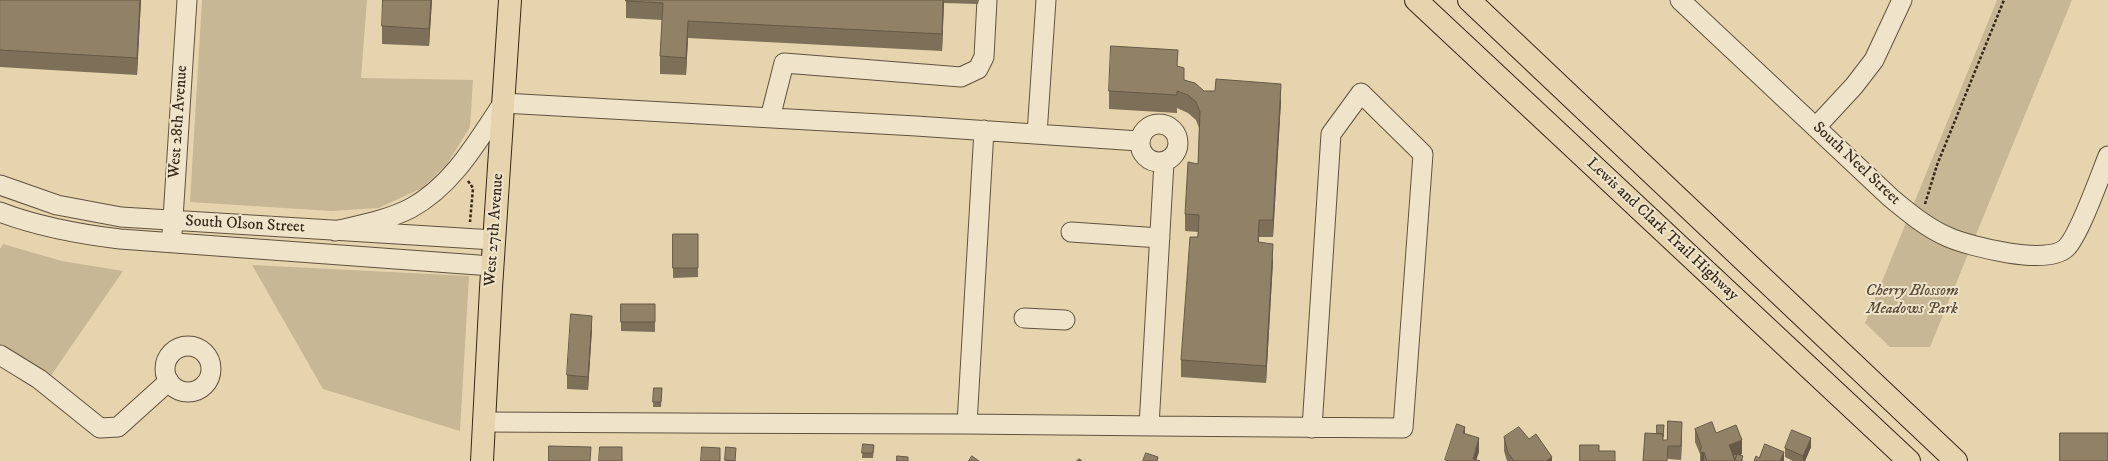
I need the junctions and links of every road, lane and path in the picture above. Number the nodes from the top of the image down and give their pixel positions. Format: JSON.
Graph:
{"nodes":[{"id":1,"x":187,"y":0,"type":"edge"},
{"id":2,"x":510,"y":0,"type":"edge"},
{"id":3,"x":988,"y":0,"type":"edge"},
{"id":4,"x":1046,"y":0,"type":"edge"},
{"id":5,"x":1416,"y":0,"type":"edge"},
{"id":6,"x":1469,"y":0,"type":"edge"},
{"id":7,"x":1680,"y":0,"type":"edge"},
{"id":8,"x":1902,"y":0,"type":"edge"},
{"id":9,"x":2004,"y":0,"type":"edge"},
{"id":10,"x":503,"y":103,"type":"junction"},
{"id":11,"x":770,"y":118,"type":"junction"},
{"id":12,"x":1816,"y":126,"type":"junction"},
{"id":13,"x":984,"y":130,"type":"junction"},
{"id":14,"x":1037,"y":134,"type":"junction"},
{"id":15,"x":1139,"y":141,"type":"junction"},
{"id":16,"x":2108,"y":156,"type":"edge"},
{"id":17,"x":1164,"y":162,"type":"junction"},
{"id":18,"x":465,"y":179,"type":"dead end"},
{"id":19,"x":0,"y":185,"type":"edge"},
{"id":20,"x":0,"y":212,"type":"edge"},
{"id":21,"x":1916,"y":219,"type":"junction"},
{"id":22,"x":173,"y":221,"type":"junction"},
{"id":23,"x":470,"y":226,"type":"dead end"},
{"id":24,"x":335,"y":231,"type":"junction"},
{"id":25,"x":1071,"y":232,"type":"dead end"},
{"id":26,"x":1160,"y":238,"type":"junction"},
{"id":27,"x":494,"y":240,"type":"junction"},
{"id":28,"x":171,"y":243,"type":"junction"},
{"id":29,"x":492,"y":266,"type":"junction"},
{"id":30,"x":1024,"y":318,"type":"dead end"},
{"id":31,"x":1065,"y":320,"type":"dead end"},
{"id":32,"x":0,"y":355,"type":"edge"},
{"id":33,"x":169,"y":381,"type":"dead end"},
{"id":34,"x":483,"y":422,"type":"junction"},
{"id":35,"x":967,"y":424,"type":"junction"},
{"id":36,"x":1148,"y":426,"type":"junction"},
{"id":37,"x":1312,"y":428,"type":"junction"},
{"id":38,"x":482,"y":461,"type":"edge"},
{"id":39,"x":1909,"y":461,"type":"edge"},
{"id":40,"x":1956,"y":461,"type":"edge"}],
"edges":[{"from":1,"to":22,"type":"street","name":"West 28th Avenue"},
{"from":2,"to":10,"type":"main road","name":"West 27th Avenue"},
{"from":3,"to":11,"type":"street"},
{"from":4,"to":14,"type":"street"},
{"from":5,"to":39,"type":"main road","name":"Lewis and Clark Trail Highway"},
{"from":6,"to":40,"type":"main road"},
{"from":7,"to":12,"type":"street","name":"South Neel Street"},
{"from":8,"to":12,"type":"street"},
{"from":9,"to":21,"type":"path"},
{"from":10,"to":11,"type":"street"},
{"from":10,"to":24,"type":"street"},
{"from":10,"to":27,"type":"main road","name":"West 27th Avenue"},
{"from":11,"to":13,"type":"street"},
{"from":12,"to":21,"type":"street","name":"South Neel Street"},
{"from":13,"to":14,"type":"street"},
{"from":13,"to":35,"type":"street"},
{"from":14,"to":15,"type":"street"},
{"from":15,"to":17,"type":"street"},
{"from":15,"to":17,"type":"street"},
{"from":16,"to":21,"type":"street","name":"South Neel Street"},
{"from":17,"to":26,"type":"street"},
{"from":18,"to":23,"type":"path"},
{"from":19,"to":22,"type":"street","name":"South Olson Street"},
{"from":20,"to":28,"type":"street","name":"South Olson Street"},
{"from":22,"to":24,"type":"street","name":"South Olson Street"},
{"from":22,"to":28,"type":"street","name":"West 28th Avenue"},
{"from":24,"to":27,"type":"street","name":"South Olson Street"},
{"from":25,"to":26,"type":"street"},
{"from":26,"to":36,"type":"street"},
{"from":27,"to":29,"type":"main road","name":"West 27th Avenue"},
{"from":28,"to":29,"type":"street","name":"South Olson Street"},
{"from":29,"to":34,"type":"main road","name":"West 27th Avenue"},
{"from":30,"to":31,"type":"street"},
{"from":32,"to":33,"type":"street"},
{"from":34,"to":35,"type":"street"},
{"from":34,"to":38,"type":"main road","name":"West 27th Avenue"},
{"from":35,"to":36,"type":"street"},
{"from":36,"to":37,"type":"street"},
{"from":37,"to":37,"type":"street"}]}
